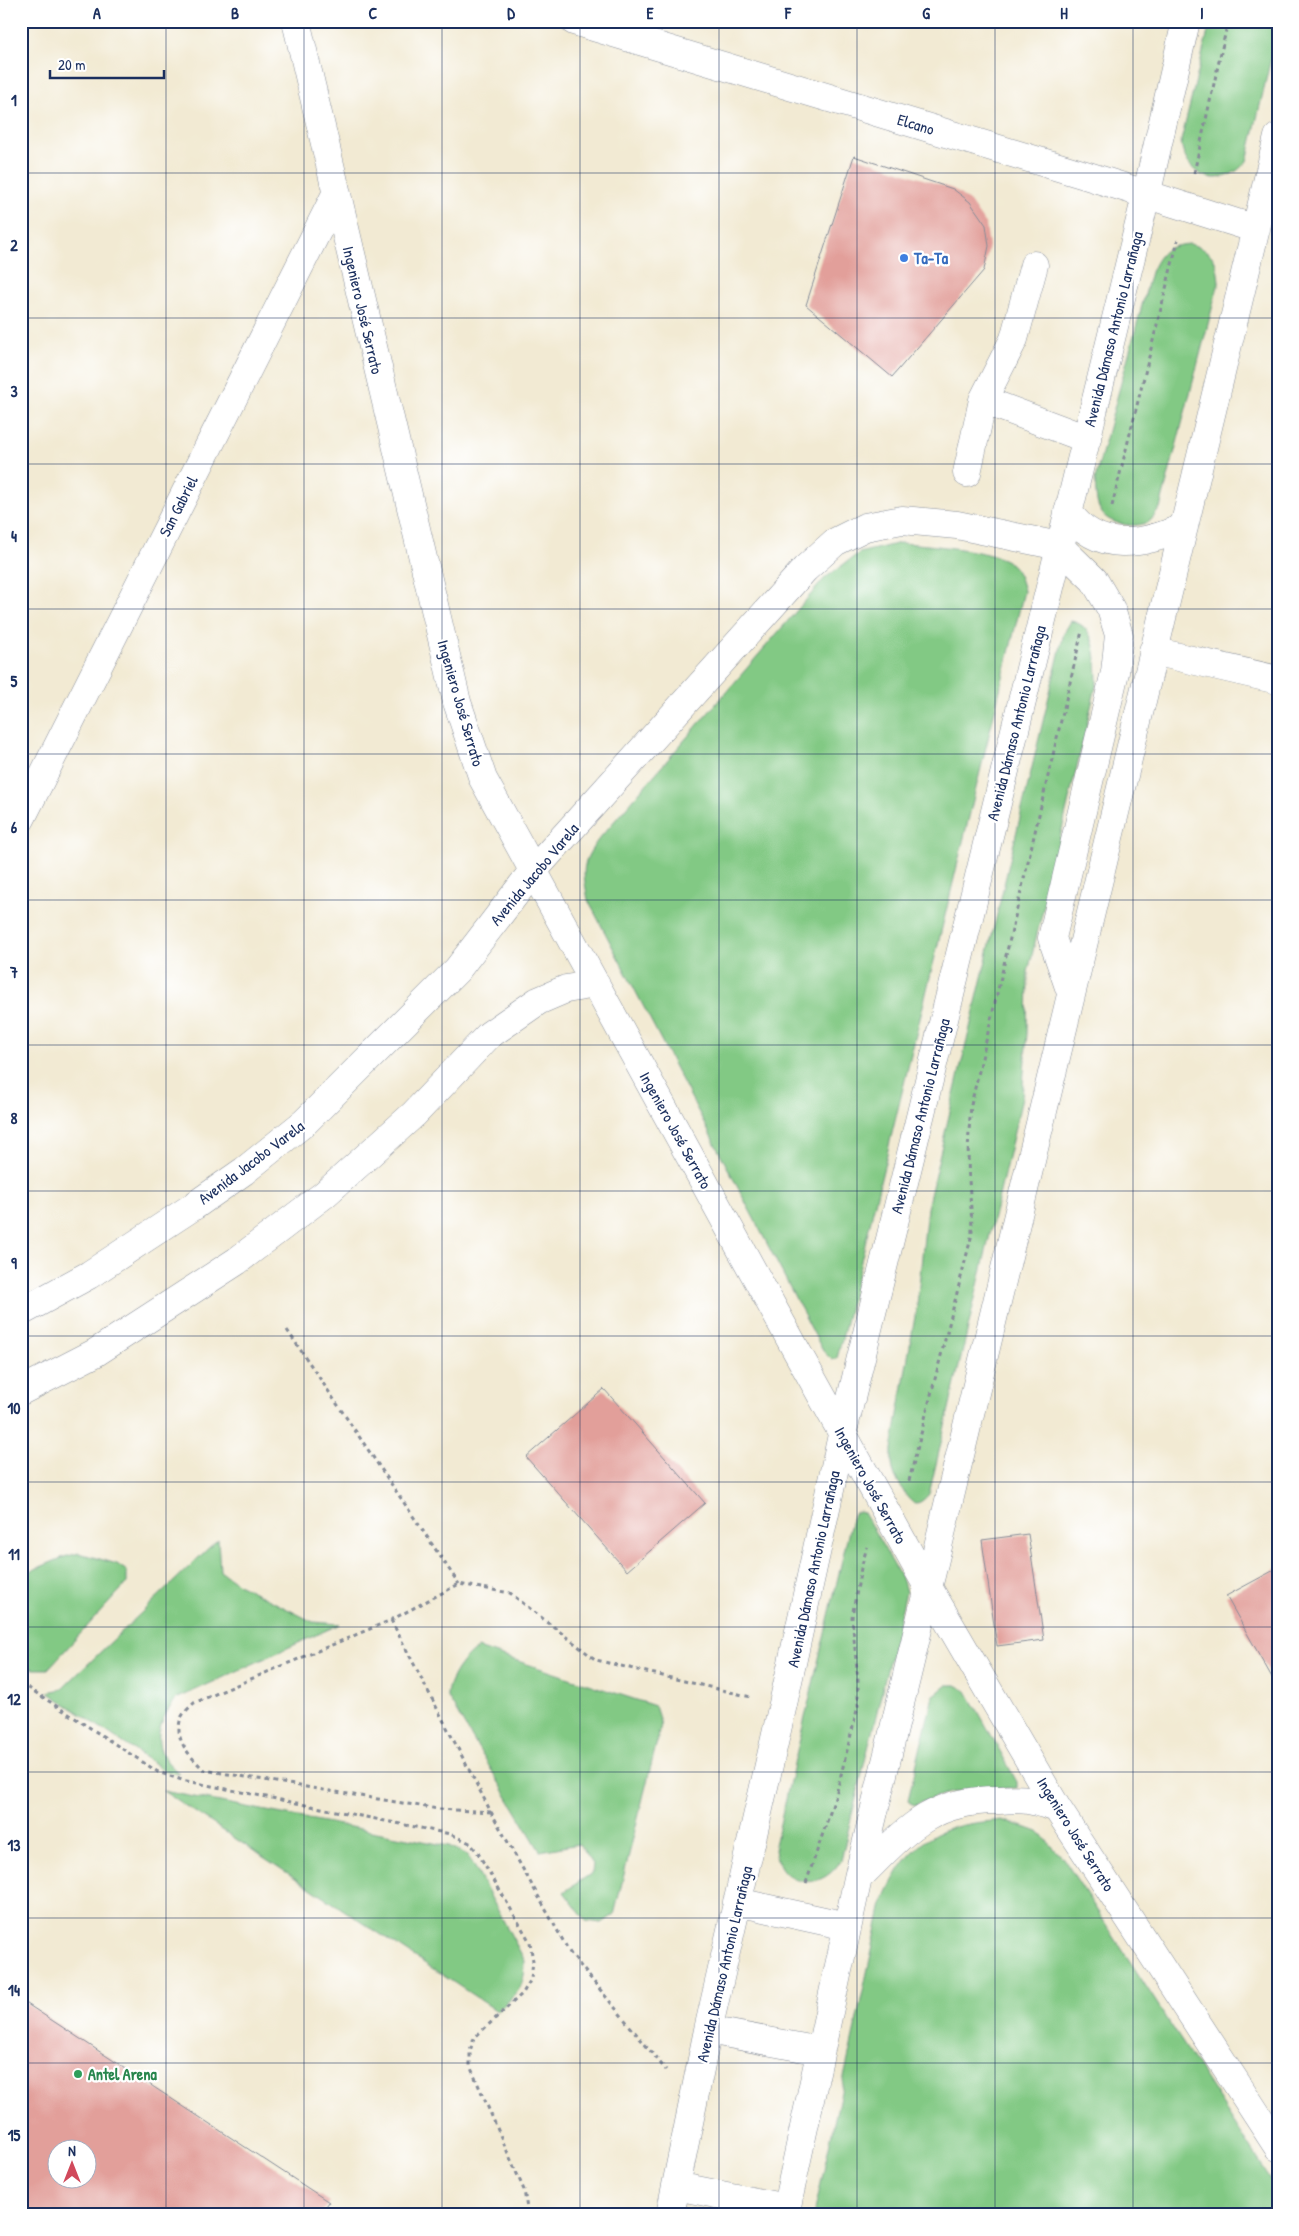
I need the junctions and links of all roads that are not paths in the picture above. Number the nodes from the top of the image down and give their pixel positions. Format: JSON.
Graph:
{"nodes":[{"id":1,"x":296,"y":21,"type":"edge"},
{"id":2,"x":574,"y":21,"type":"edge"},
{"id":3,"x":1186,"y":21,"type":"edge"},
{"id":4,"x":1278,"y":137,"type":"edge"},
{"id":5,"x":336,"y":194,"type":"junction"},
{"id":6,"x":1146,"y":196,"type":"junction"},
{"id":7,"x":1256,"y":229,"type":"junction"},
{"id":8,"x":1034,"y":265,"type":"dead end"},
{"id":9,"x":983,"y":400,"type":"junction"},
{"id":10,"x":1086,"y":439,"type":"junction"},
{"id":11,"x":967,"y":473,"type":"dead end"},
{"id":12,"x":1068,"y":512,"type":"junction"},
{"id":13,"x":1184,"y":527,"type":"junction"},
{"id":14,"x":1060,"y":546,"type":"junction"},
{"id":15,"x":1154,"y":651,"type":"junction"},
{"id":16,"x":1278,"y":680,"type":"edge"},
{"id":17,"x":21,"y":819,"type":"edge"},
{"id":18,"x":533,"y":871,"type":"junction"},
{"id":19,"x":596,"y":984,"type":"junction"},
{"id":20,"x":1071,"y":993,"type":"junction"},
{"id":21,"x":21,"y":1312,"type":"edge"},
{"id":22,"x":21,"y":1391,"type":"edge"},
{"id":23,"x":842,"y":1435,"type":"junction"},
{"id":24,"x":928,"y":1587,"type":"junction"},
{"id":25,"x":1057,"y":1808,"type":"junction"},
{"id":26,"x":858,"y":1878,"type":"junction"},
{"id":27,"x":737,"y":1902,"type":"junction"},
{"id":28,"x":847,"y":1926,"type":"junction"},
{"id":29,"x":708,"y":2030,"type":"junction"},
{"id":30,"x":820,"y":2051,"type":"junction"},
{"id":31,"x":1278,"y":2146,"type":"edge"},
{"id":32,"x":676,"y":2186,"type":"junction"},
{"id":33,"x":786,"y":2211,"type":"edge"},
{"id":34,"x":670,"y":2215,"type":"edge"}],
"edges":[{"from":1,"to":5,"type":"street","name":"Ingeniero José Serrato"},
{"from":2,"to":6,"type":"street","name":"Elcano"},
{"from":3,"to":6,"type":"street","name":"Avenida Dámaso Antonio Larrañaga"},
{"from":4,"to":7,"type":"street"},
{"from":5,"to":17,"type":"street","name":"San Gabriel"},
{"from":5,"to":18,"type":"street","name":"Ingeniero José Serrato"},
{"from":6,"to":7,"type":"street","name":"Elcano"},
{"from":6,"to":10,"type":"street","name":"Avenida Dámaso Antonio Larrañaga"},
{"from":7,"to":13,"type":"street"},
{"from":8,"to":9,"type":"street"},
{"from":9,"to":10,"type":"street"},
{"from":9,"to":11,"type":"street"},
{"from":10,"to":12,"type":"street","name":"Avenida Dámaso Antonio Larrañaga"},
{"from":12,"to":13,"type":"street"},
{"from":12,"to":14,"type":"street","name":"Avenida Dámaso Antonio Larrañaga"},
{"from":13,"to":15,"type":"street"},
{"from":14,"to":18,"type":"street","name":"Avenida Jacobo Varela"},
{"from":14,"to":20,"type":"street"},
{"from":14,"to":23,"type":"street","name":"Avenida Dámaso Antonio Larrañaga"},
{"from":15,"to":16,"type":"street"},
{"from":15,"to":20,"type":"street"},
{"from":18,"to":19,"type":"street","name":"Ingeniero José Serrato"},
{"from":18,"to":21,"type":"street","name":"Avenida Jacobo Varela"},
{"from":19,"to":22,"type":"street"},
{"from":19,"to":23,"type":"street","name":"Ingeniero José Serrato"},
{"from":20,"to":24,"type":"street"},
{"from":23,"to":24,"type":"street","name":"Ingeniero José Serrato"},
{"from":23,"to":27,"type":"street","name":"Avenida Dámaso Antonio Larrañaga"},
{"from":24,"to":25,"type":"street","name":"Ingeniero José Serrato"},
{"from":24,"to":26,"type":"street"},
{"from":25,"to":26,"type":"street"},
{"from":25,"to":31,"type":"street","name":"Ingeniero José Serrato"},
{"from":26,"to":28,"type":"street"},
{"from":27,"to":28,"type":"street"},
{"from":27,"to":29,"type":"street","name":"Avenida Dámaso Antonio Larrañaga"},
{"from":28,"to":30,"type":"street"},
{"from":29,"to":30,"type":"street"},
{"from":29,"to":32,"type":"street","name":"Avenida Dámaso Antonio Larrañaga"},
{"from":30,"to":33,"type":"street"},
{"from":32,"to":33,"type":"street"},
{"from":32,"to":34,"type":"street","name":"Avenida Dámaso Antonio Larrañaga"}]}
